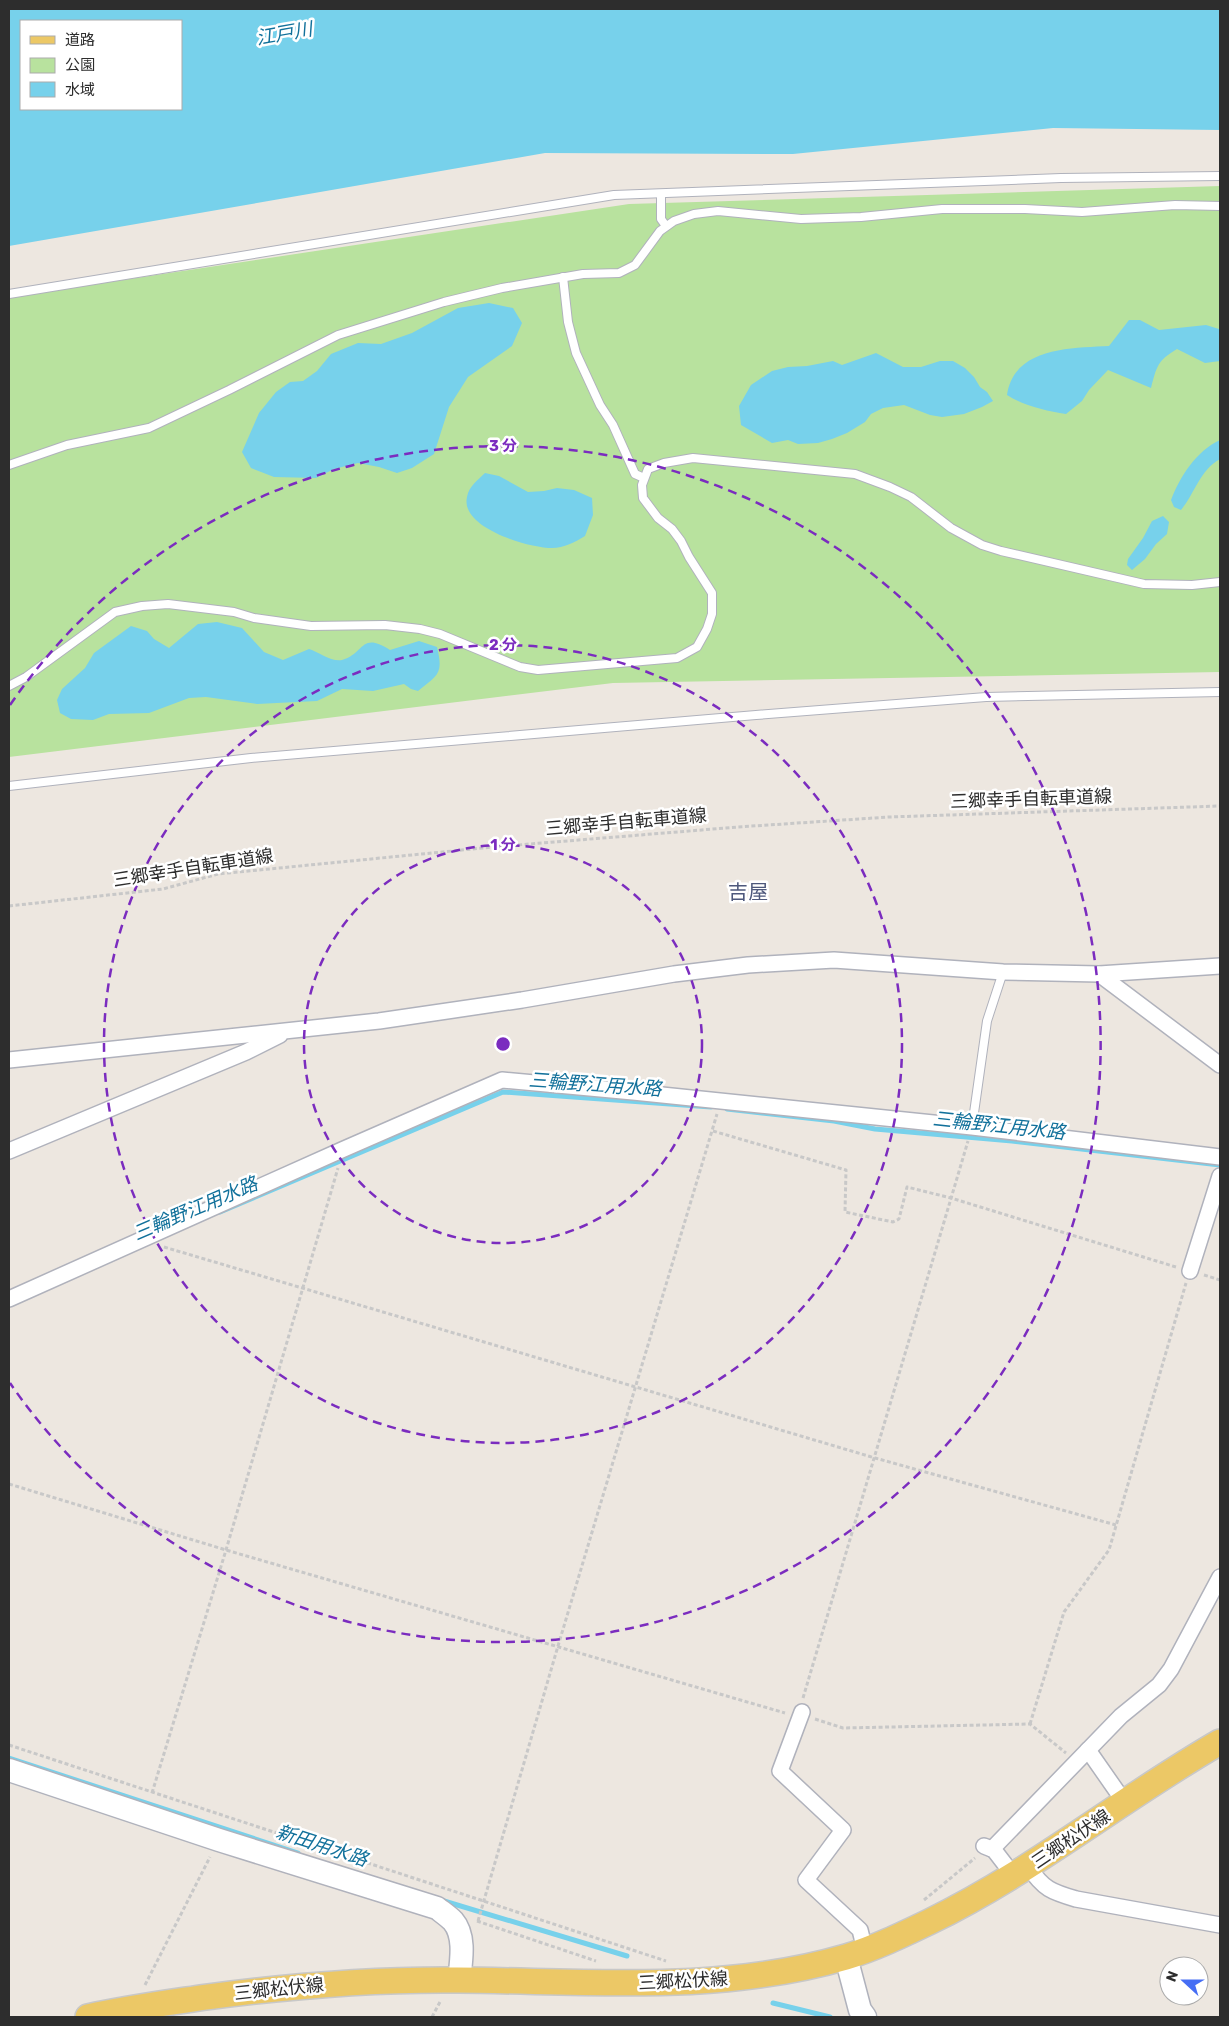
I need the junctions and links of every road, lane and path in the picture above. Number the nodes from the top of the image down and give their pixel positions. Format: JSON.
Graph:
{"nodes":[{"id":1,"x":1220,"y":176,"type":"edge"},
{"id":2,"x":661,"y":194,"type":"junction"},
{"id":3,"x":1220,"y":206,"type":"edge"},
{"id":4,"x":666,"y":226,"type":"junction"},
{"id":5,"x":562,"y":277,"type":"junction"},
{"id":6,"x":9,"y":294,"type":"edge"},
{"id":7,"x":9,"y":465,"type":"edge"},
{"id":8,"x":644,"y":478,"type":"junction"},
{"id":9,"x":1220,"y":582,"type":"edge"},
{"id":10,"x":9,"y":686,"type":"edge"},
{"id":11,"x":1220,"y":692,"type":"edge"},
{"id":12,"x":9,"y":786,"type":"edge"},
{"id":13,"x":1220,"y":806,"type":"edge"},
{"id":14,"x":9,"y":906,"type":"edge"},
{"id":15,"x":1220,"y":966,"type":"edge"},
{"id":16,"x":1003,"y":972,"type":"junction"},
{"id":17,"x":1099,"y":974,"type":"junction"},
{"id":18,"x":288,"y":1031,"type":"junction"},
{"id":19,"x":9,"y":1060,"type":"edge"},
{"id":20,"x":1220,"y":1065,"type":"edge"},
{"id":21,"x":720,"y":1101,"type":"junction"},
{"id":22,"x":972,"y":1127,"type":"junction"},
{"id":23,"x":713,"y":1131,"type":"junction"},
{"id":24,"x":344,"y":1149,"type":"junction"},
{"id":25,"x":9,"y":1150,"type":"edge"},
{"id":26,"x":1220,"y":1157,"type":"edge"},
{"id":27,"x":1220,"y":1176,"type":"edge"},
{"id":28,"x":952,"y":1198,"type":"junction"},
{"id":29,"x":140,"y":1240,"type":"junction"},
{"id":30,"x":1190,"y":1271,"type":"junction"},
{"id":31,"x":303,"y":1288,"type":"junction"},
{"id":32,"x":9,"y":1299,"type":"edge"},
{"id":33,"x":636,"y":1386,"type":"junction"},
{"id":34,"x":875,"y":1458,"type":"junction"},
{"id":35,"x":9,"y":1484,"type":"edge"},
{"id":36,"x":1116,"y":1526,"type":"junction"},
{"id":37,"x":226,"y":1550,"type":"junction"},
{"id":38,"x":1220,"y":1577,"type":"edge"},
{"id":39,"x":558,"y":1646,"type":"junction"},
{"id":40,"x":801,"y":1715,"type":"junction"},
{"id":41,"x":1030,"y":1724,"type":"junction"},
{"id":42,"x":1220,"y":1742,"type":"edge"},
{"id":43,"x":9,"y":1745,"type":"edge"},
{"id":44,"x":1088,"y":1750,"type":"junction"},
{"id":45,"x":1077,"y":1762,"type":"junction"},
{"id":46,"x":9,"y":1770,"type":"edge"},
{"id":47,"x":152,"y":1793,"type":"junction"},
{"id":48,"x":1124,"y":1803,"type":"junction"},
{"id":49,"x":219,"y":1840,"type":"junction"},
{"id":50,"x":988,"y":1847,"type":"junction"},
{"id":51,"x":1021,"y":1872,"type":"junction"},
{"id":52,"x":484,"y":1901,"type":"junction"},
{"id":53,"x":478,"y":1920,"type":"junction"},
{"id":54,"x":1220,"y":1925,"type":"edge"},
{"id":55,"x":456,"y":1926,"type":"junction"},
{"id":56,"x":916,"y":1929,"type":"junction"},
{"id":57,"x":856,"y":1954,"type":"junction"},
{"id":58,"x":671,"y":1962,"type":"dead end"},
{"id":59,"x":602,"y":1963,"type":"dead end"},
{"id":60,"x":459,"y":1980,"type":"junction"},
{"id":61,"x":135,"y":2007,"type":"junction"},
{"id":62,"x":88,"y":2017,"type":"edge"},
{"id":63,"x":864,"y":2017,"type":"edge"}],
"edges":[{"from":1,"to":2,"type":"lane"},
{"from":2,"to":4,"type":"lane"},
{"from":2,"to":6,"type":"lane"},
{"from":3,"to":4,"type":"lane"},
{"from":4,"to":5,"type":"lane"},
{"from":5,"to":7,"type":"lane"},
{"from":5,"to":8,"type":"lane"},
{"from":8,"to":9,"type":"lane"},
{"from":8,"to":10,"type":"lane"},
{"from":11,"to":12,"type":"lane"},
{"from":13,"to":14,"type":"path","name":"三郷幸手自転車道線"},
{"from":15,"to":17,"type":"street"},
{"from":16,"to":17,"type":"street"},
{"from":16,"to":18,"type":"street"},
{"from":16,"to":22,"type":"lane"},
{"from":17,"to":20,"type":"street"},
{"from":18,"to":19,"type":"street"},
{"from":18,"to":25,"type":"street"},
{"from":21,"to":22,"type":"street"},
{"from":21,"to":23,"type":"path"},
{"from":21,"to":24,"type":"street"},
{"from":22,"to":26,"type":"street"},
{"from":22,"to":28,"type":"path"},
{"from":23,"to":28,"type":"path"},
{"from":23,"to":33,"type":"path"},
{"from":24,"to":29,"type":"street"},
{"from":24,"to":31,"type":"path"},
{"from":27,"to":30,"type":"street"},
{"from":28,"to":30,"type":"path"},
{"from":28,"to":34,"type":"path"},
{"from":29,"to":31,"type":"path"},
{"from":29,"to":32,"type":"street"},
{"from":30,"to":36,"type":"path"},
{"from":31,"to":33,"type":"path"},
{"from":31,"to":37,"type":"path"},
{"from":33,"to":34,"type":"path"},
{"from":33,"to":39,"type":"path"},
{"from":34,"to":36,"type":"path"},
{"from":34,"to":40,"type":"path"},
{"from":35,"to":37,"type":"path"},
{"from":36,"to":41,"type":"path"},
{"from":37,"to":39,"type":"path"},
{"from":37,"to":47,"type":"path"},
{"from":38,"to":44,"type":"street"},
{"from":39,"to":40,"type":"path"},
{"from":39,"to":52,"type":"path"},
{"from":40,"to":41,"type":"path"},
{"from":40,"to":57,"type":"street"},
{"from":41,"to":45,"type":"path"},
{"from":42,"to":48,"type":"main road","name":"三郷松伏線"},
{"from":43,"to":47,"type":"path"},
{"from":44,"to":45,"type":"street"},
{"from":44,"to":48,"type":"street"},
{"from":45,"to":50,"type":"street"},
{"from":46,"to":49,"type":"street"},
{"from":47,"to":52,"type":"path"},
{"from":48,"to":51,"type":"main road","name":"三郷松伏線"},
{"from":49,"to":55,"type":"street"},
{"from":49,"to":61,"type":"path"},
{"from":50,"to":51,"type":"street"},
{"from":50,"to":56,"type":"path"},
{"from":51,"to":54,"type":"street"},
{"from":51,"to":56,"type":"main road","name":"三郷松伏線"},
{"from":52,"to":53,"type":"path"},
{"from":52,"to":58,"type":"path"},
{"from":53,"to":55,"type":"path"},
{"from":53,"to":59,"type":"path"},
{"from":55,"to":60,"type":"street"},
{"from":56,"to":57,"type":"main road","name":"三郷松伏線"},
{"from":57,"to":60,"type":"main road","name":"三郷松伏線"},
{"from":57,"to":63,"type":"street"},
{"from":60,"to":61,"type":"main road","name":"三郷松伏線"},
{"from":61,"to":62,"type":"main road","name":"三郷松伏線"}]}
